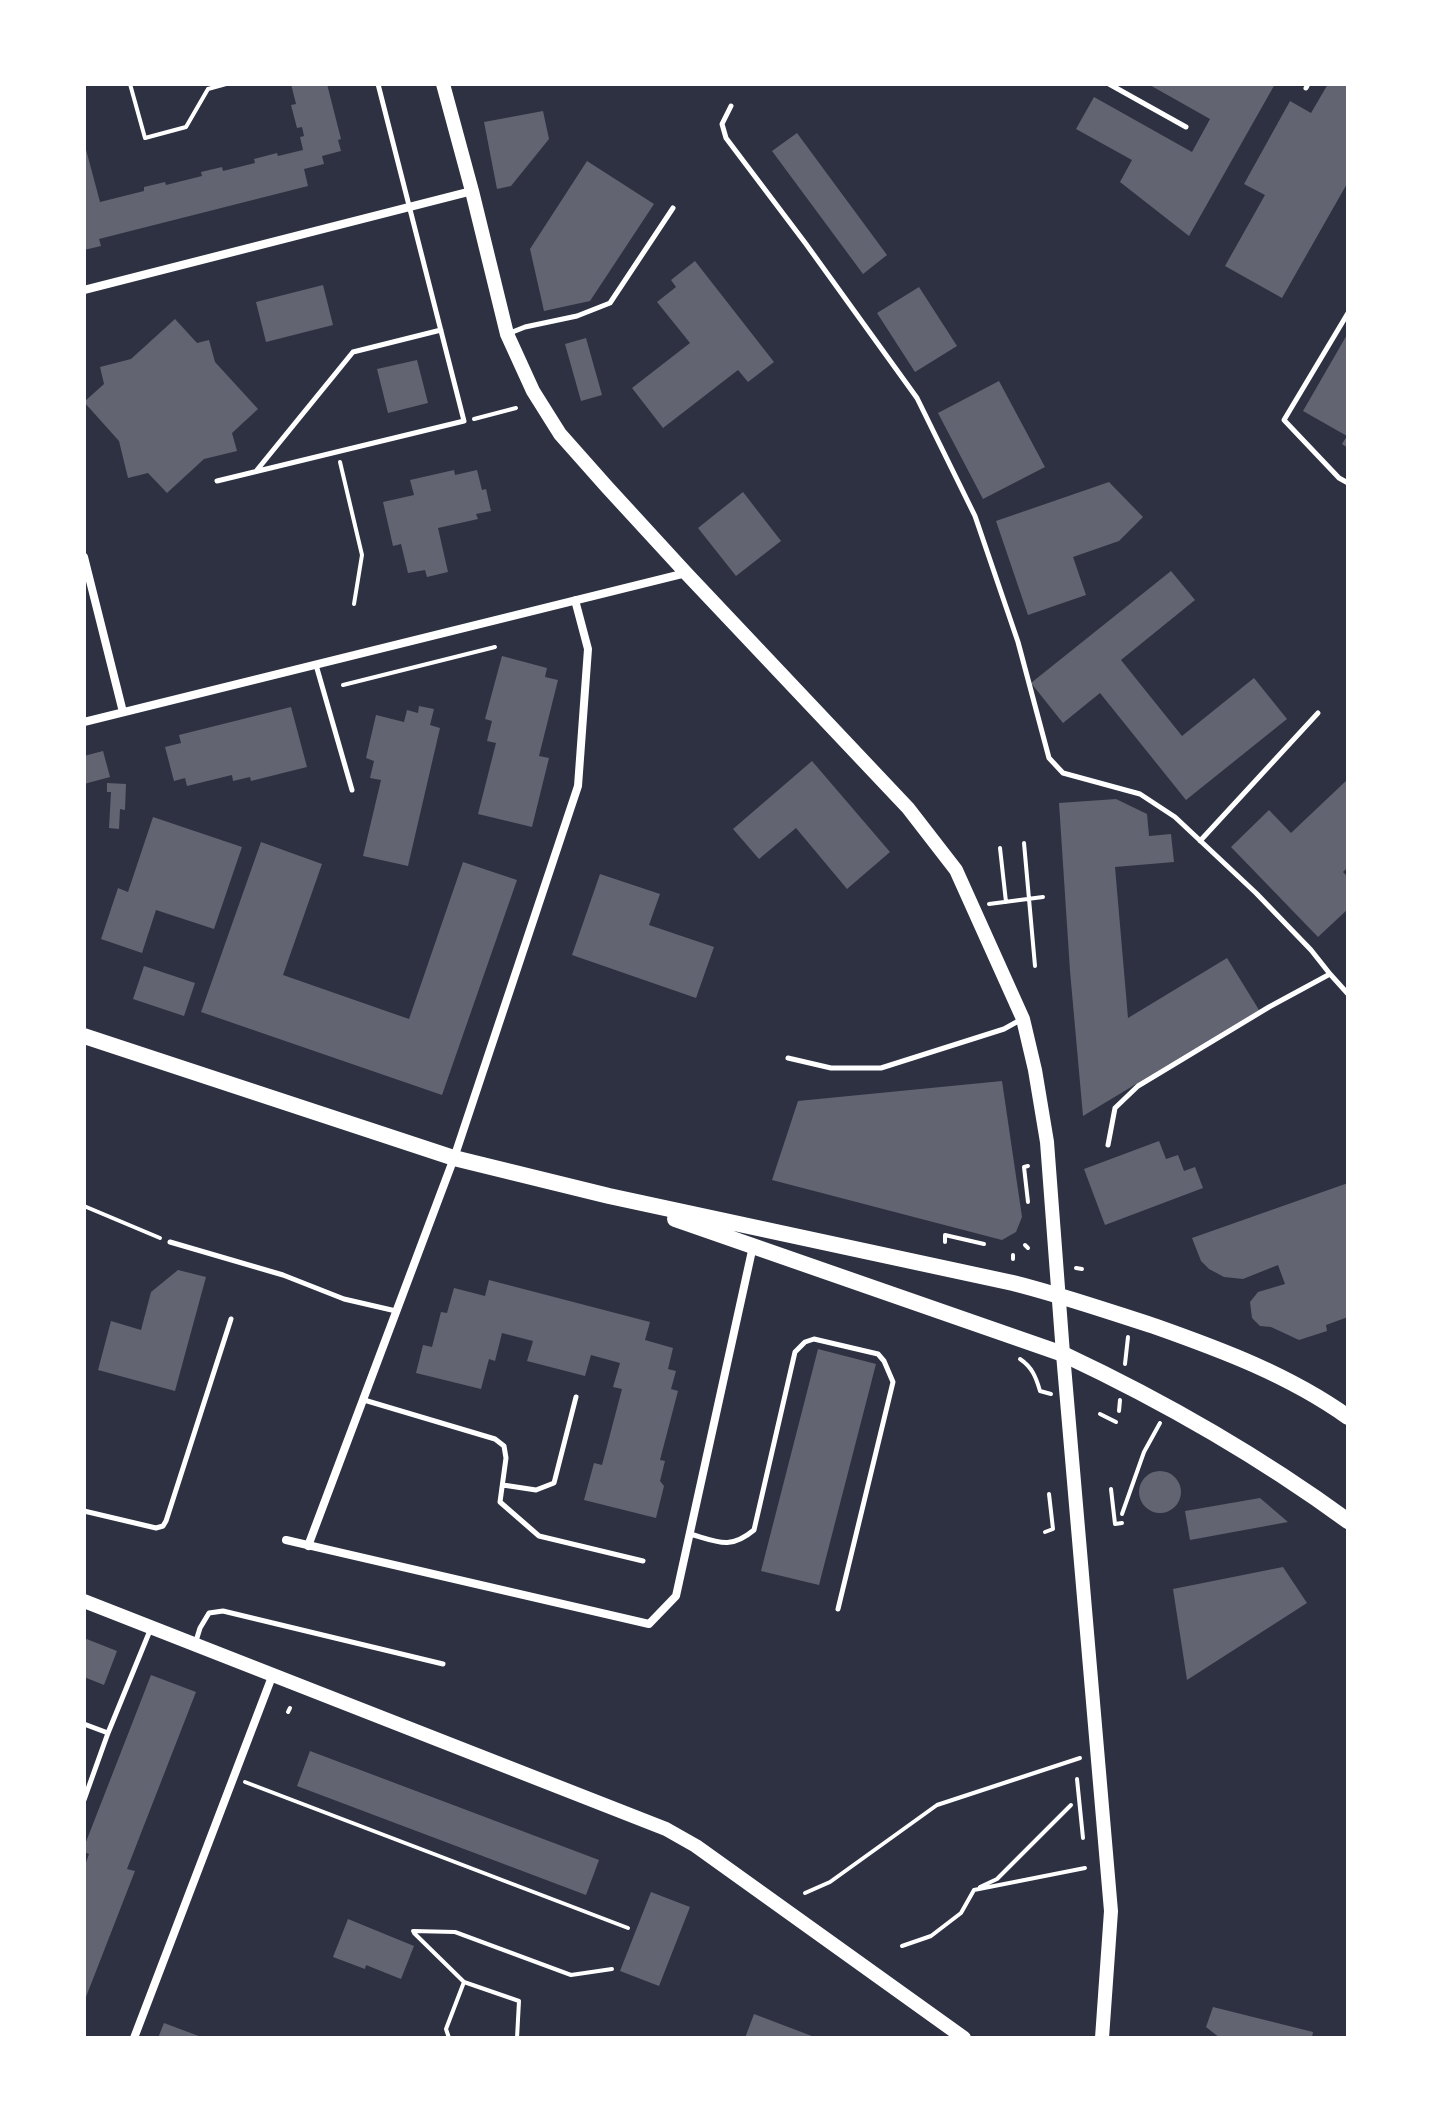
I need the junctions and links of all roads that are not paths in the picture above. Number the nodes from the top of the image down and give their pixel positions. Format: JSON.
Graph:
{"nodes":[{"id":1,"x":378,"y":84,"type":"edge"},
{"id":2,"x":443,"y":84,"type":"edge"},
{"id":3,"x":1109,"y":84,"type":"edge"},
{"id":4,"x":731,"y":106,"type":"dead end"},
{"id":5,"x":1186,"y":127,"type":"dead end"},
{"id":6,"x":472,"y":191,"type":"junction"},
{"id":7,"x":410,"y":207,"type":"junction"},
{"id":8,"x":673,"y":208,"type":"dead end"},
{"id":9,"x":84,"y":290,"type":"edge"},
{"id":10,"x":1348,"y":313,"type":"edge"},
{"id":11,"x":441,"y":330,"type":"junction"},
{"id":12,"x":507,"y":334,"type":"junction"},
{"id":13,"x":255,"y":472,"type":"junction"},
{"id":14,"x":217,"y":481,"type":"dead end"},
{"id":15,"x":1348,"y":483,"type":"edge"},
{"id":16,"x":84,"y":557,"type":"edge"},
{"id":17,"x":686,"y":573,"type":"junction"},
{"id":18,"x":575,"y":600,"type":"junction"},
{"id":19,"x":315,"y":664,"type":"junction"},
{"id":20,"x":123,"y":712,"type":"junction"},
{"id":21,"x":1318,"y":713,"type":"dead end"},
{"id":22,"x":84,"y":722,"type":"edge"},
{"id":23,"x":352,"y":790,"type":"dead end"},
{"id":24,"x":1200,"y":841,"type":"junction"},
{"id":25,"x":1330,"y":974,"type":"junction"},
{"id":26,"x":1348,"y":994,"type":"edge"},
{"id":27,"x":1023,"y":1019,"type":"junction"},
{"id":28,"x":84,"y":1036,"type":"edge"},
{"id":29,"x":788,"y":1058,"type":"dead end"},
{"id":30,"x":1108,"y":1145,"type":"dead end"},
{"id":31,"x":454,"y":1158,"type":"junction"},
{"id":32,"x":609,"y":1196,"type":"junction"},
{"id":33,"x":170,"y":1242,"type":"road end"},
{"id":34,"x":753,"y":1246,"type":"junction"},
{"id":35,"x":1058,"y":1294,"type":"junction"},
{"id":36,"x":396,"y":1311,"type":"junction"},
{"id":37,"x":231,"y":1319,"type":"dead end"},
{"id":38,"x":1063,"y":1354,"type":"junction"},
{"id":39,"x":576,"y":1397,"type":"dead end"},
{"id":40,"x":363,"y":1400,"type":"junction"},
{"id":41,"x":1348,"y":1417,"type":"edge"},
{"id":42,"x":503,"y":1485,"type":"junction"},
{"id":43,"x":84,"y":1511,"type":"edge"},
{"id":44,"x":1348,"y":1521,"type":"edge"},
{"id":45,"x":689,"y":1534,"type":"junction"},
{"id":46,"x":286,"y":1540,"type":"dead end"},
{"id":47,"x":308,"y":1546,"type":"junction"},
{"id":48,"x":643,"y":1561,"type":"dead end"},
{"id":49,"x":84,"y":1601,"type":"edge"},
{"id":50,"x":838,"y":1609,"type":"dead end"},
{"id":51,"x":151,"y":1627,"type":"junction"},
{"id":52,"x":195,"y":1644,"type":"junction"},
{"id":53,"x":443,"y":1664,"type":"dead end"},
{"id":54,"x":273,"y":1673,"type":"junction"},
{"id":55,"x":84,"y":1724,"type":"edge"},
{"id":56,"x":108,"y":1733,"type":"junction"},
{"id":57,"x":84,"y":1800,"type":"edge"},
{"id":58,"x":134,"y":2038,"type":"edge"},
{"id":59,"x":964,"y":2038,"type":"edge"},
{"id":60,"x":1102,"y":2038,"type":"edge"}],
"edges":[{"from":1,"to":7,"type":"lane"},
{"from":2,"to":6,"type":"street"},
{"from":3,"to":5,"type":"lane"},
{"from":4,"to":24,"type":"lane"},
{"from":6,"to":7,"type":"street"},
{"from":6,"to":12,"type":"street"},
{"from":7,"to":9,"type":"street"},
{"from":7,"to":11,"type":"lane"},
{"from":8,"to":12,"type":"lane"},
{"from":10,"to":15,"type":"lane"},
{"from":11,"to":13,"type":"lane"},
{"from":11,"to":13,"type":"lane"},
{"from":12,"to":17,"type":"street"},
{"from":13,"to":14,"type":"lane"},
{"from":16,"to":20,"type":"street"},
{"from":17,"to":18,"type":"street"},
{"from":17,"to":27,"type":"street"},
{"from":18,"to":19,"type":"street"},
{"from":18,"to":31,"type":"street"},
{"from":19,"to":20,"type":"street"},
{"from":19,"to":23,"type":"lane"},
{"from":20,"to":22,"type":"street"},
{"from":21,"to":24,"type":"lane"},
{"from":24,"to":25,"type":"lane"},
{"from":25,"to":26,"type":"lane"},
{"from":25,"to":30,"type":"lane"},
{"from":27,"to":29,"type":"lane"},
{"from":27,"to":35,"type":"street"},
{"from":28,"to":31,"type":"main road"},
{"from":31,"to":32,"type":"main road"},
{"from":31,"to":36,"type":"street"},
{"from":32,"to":34,"type":"main road"},
{"from":32,"to":35,"type":"main road"},
{"from":33,"to":36,"type":"lane"},
{"from":34,"to":38,"type":"main road"},
{"from":34,"to":45,"type":"street"},
{"from":35,"to":38,"type":"street"},
{"from":35,"to":41,"type":"main road"},
{"from":36,"to":40,"type":"street"},
{"from":37,"to":43,"type":"lane"},
{"from":38,"to":44,"type":"main road"},
{"from":38,"to":60,"type":"street"},
{"from":39,"to":42,"type":"lane"},
{"from":40,"to":42,"type":"lane"},
{"from":40,"to":47,"type":"street"},
{"from":42,"to":48,"type":"lane"},
{"from":45,"to":47,"type":"street"},
{"from":45,"to":50,"type":"lane"},
{"from":46,"to":47,"type":"street"},
{"from":49,"to":51,"type":"street"},
{"from":51,"to":52,"type":"street"},
{"from":51,"to":56,"type":"lane"},
{"from":52,"to":53,"type":"lane"},
{"from":52,"to":54,"type":"street"},
{"from":54,"to":58,"type":"street"},
{"from":54,"to":59,"type":"street"},
{"from":55,"to":56,"type":"lane"},
{"from":56,"to":57,"type":"lane"}]}
